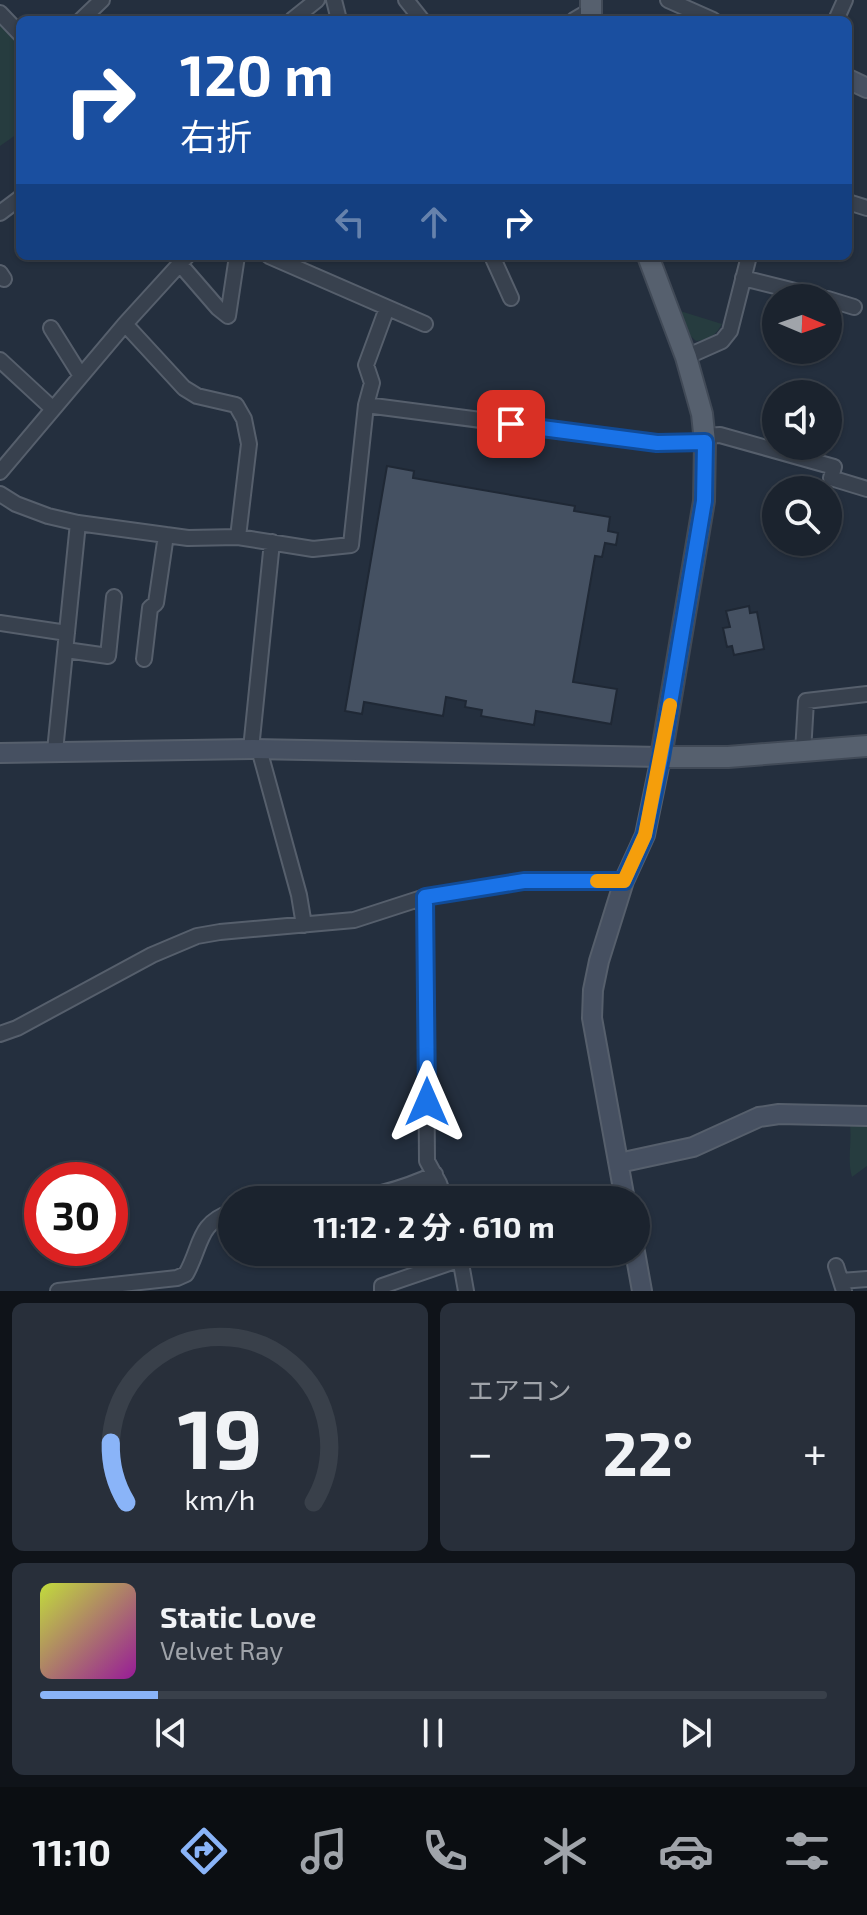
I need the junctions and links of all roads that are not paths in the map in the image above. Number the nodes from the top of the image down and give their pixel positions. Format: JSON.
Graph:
{"nodes":[{"id":1,"x":102,"y":0,"type":"edge"},
{"id":2,"x":317,"y":0,"type":"edge"},
{"id":3,"x":406,"y":0,"type":"edge"},
{"id":4,"x":668,"y":0,"type":"edge"},
{"id":5,"x":0,"y":13,"type":"edge"},
{"id":6,"x":85,"y":16,"type":"edge"},
{"id":7,"x":301,"y":16,"type":"edge"},
{"id":8,"x":419,"y":16,"type":"edge"},
{"id":9,"x":704,"y":16,"type":"edge"},
{"id":10,"x":16,"y":30,"type":"edge"},
{"id":11,"x":183,"y":260,"type":"edge"},
{"id":12,"x":236,"y":260,"type":"edge"},
{"id":13,"x":278,"y":260,"type":"edge"},
{"id":14,"x":494,"y":260,"type":"edge"},
{"id":15,"x":650,"y":260,"type":"edge"},
{"id":16,"x":748,"y":260,"type":"edge"},
{"id":17,"x":743,"y":278,"type":"junction"},
{"id":18,"x":767,"y":284,"type":"edge"},
{"id":19,"x":511,"y":298,"type":"dead end"},
{"id":20,"x":842,"y":304,"type":"edge"},
{"id":21,"x":854,"y":307,"type":"dead end"},
{"id":22,"x":387,"y":308,"type":"junction"},
{"id":23,"x":125,"y":324,"type":"junction"},
{"id":24,"x":425,"y":324,"type":"dead end"},
{"id":25,"x":51,"y":328,"type":"dead end"},
{"id":26,"x":686,"y":357,"type":"junction"},
{"id":27,"x":0,"y":360,"type":"edge"},
{"id":28,"x":81,"y":376,"type":"junction"},
{"id":29,"x":366,"y":405,"type":"junction"},
{"id":30,"x":53,"y":409,"type":"junction"},
{"id":31,"x":705,"y":439,"type":"junction"},
{"id":32,"x":0,"y":472,"type":"edge"},
{"id":33,"x":867,"y":489,"type":"edge"},
{"id":34,"x":0,"y":494,"type":"edge"},
{"id":35,"x":78,"y":523,"type":"junction"},
{"id":36,"x":166,"y":535,"type":"junction"},
{"id":37,"x":238,"y":537,"type":"junction"},
{"id":38,"x":272,"y":542,"type":"junction"},
{"id":39,"x":114,"y":597,"type":"dead end"},
{"id":40,"x":0,"y":623,"type":"edge"},
{"id":41,"x":67,"y":633,"type":"junction"},
{"id":42,"x":66,"y":650,"type":"junction"},
{"id":43,"x":144,"y":659,"type":"dead end"},
{"id":44,"x":867,"y":694,"type":"edge"},
{"id":45,"x":867,"y":746,"type":"edge"},
{"id":46,"x":255,"y":749,"type":"junction"},
{"id":47,"x":55,"y":751,"type":"junction"},
{"id":48,"x":803,"y":752,"type":"junction"},
{"id":49,"x":0,"y":753,"type":"edge"},
{"id":50,"x":661,"y":757,"type":"junction"},
{"id":51,"x":624,"y":881,"type":"junction"},
{"id":52,"x":425,"y":897,"type":"junction"},
{"id":53,"x":304,"y":925,"type":"junction"},
{"id":54,"x":0,"y":1034,"type":"edge"},
{"id":55,"x":867,"y":1116,"type":"edge"},
{"id":56,"x":619,"y":1163,"type":"junction"},
{"id":57,"x":435,"y":1174,"type":"junction"},
{"id":58,"x":402,"y":1186,"type":"edge"},
{"id":59,"x":440,"y":1186,"type":"edge"},
{"id":60,"x":623,"y":1186,"type":"edge"},
{"id":61,"x":218,"y":1217,"type":"edge"},
{"id":62,"x":432,"y":1266,"type":"edge"},
{"id":63,"x":462,"y":1266,"type":"edge"},
{"id":64,"x":638,"y":1266,"type":"edge"},
{"id":65,"x":836,"y":1266,"type":"dead end"},
{"id":66,"x":867,"y":1279,"type":"edge"},
{"id":67,"x":843,"y":1286,"type":"edge"},
{"id":68,"x":58,"y":1291,"type":"edge"},
{"id":69,"x":382,"y":1291,"type":"edge"},
{"id":70,"x":466,"y":1291,"type":"edge"},
{"id":71,"x":642,"y":1291,"type":"edge"}],
"edges":[{"from":1,"to":6,"type":"street"},
{"from":2,"to":7,"type":"street"},
{"from":3,"to":8,"type":"street"},
{"from":4,"to":9,"type":"street"},
{"from":5,"to":10,"type":"street"},
{"from":11,"to":12,"type":"street"},
{"from":11,"to":23,"type":"street"},
{"from":13,"to":22,"type":"street"},
{"from":14,"to":19,"type":"street"},
{"from":15,"to":26,"type":"main road"},
{"from":16,"to":17,"type":"street"},
{"from":17,"to":18,"type":"street"},
{"from":17,"to":26,"type":"street"},
{"from":20,"to":21,"type":"street"},
{"from":22,"to":24,"type":"street"},
{"from":22,"to":29,"type":"street"},
{"from":23,"to":28,"type":"street"},
{"from":23,"to":37,"type":"street"},
{"from":25,"to":28,"type":"street"},
{"from":26,"to":31,"type":"main road"},
{"from":27,"to":30,"type":"street"},
{"from":28,"to":30,"type":"street"},
{"from":29,"to":31,"type":"street"},
{"from":29,"to":38,"type":"street"},
{"from":30,"to":32,"type":"street"},
{"from":31,"to":33,"type":"street"},
{"from":31,"to":50,"type":"main road"},
{"from":34,"to":35,"type":"street"},
{"from":35,"to":36,"type":"street"},
{"from":35,"to":41,"type":"street"},
{"from":36,"to":37,"type":"street"},
{"from":36,"to":43,"type":"street"},
{"from":37,"to":38,"type":"street"},
{"from":38,"to":46,"type":"street"},
{"from":39,"to":42,"type":"street"},
{"from":40,"to":41,"type":"street"},
{"from":41,"to":42,"type":"street"},
{"from":42,"to":47,"type":"street"},
{"from":44,"to":48,"type":"street"},
{"from":45,"to":48,"type":"main road"},
{"from":46,"to":47,"type":"street"},
{"from":46,"to":50,"type":"street"},
{"from":46,"to":53,"type":"street"},
{"from":47,"to":49,"type":"street"},
{"from":48,"to":50,"type":"main road"},
{"from":50,"to":51,"type":"street"},
{"from":51,"to":52,"type":"street"},
{"from":51,"to":56,"type":"street"},
{"from":52,"to":53,"type":"street"},
{"from":52,"to":57,"type":"street"},
{"from":53,"to":54,"type":"street"},
{"from":55,"to":56,"type":"street"},
{"from":56,"to":60,"type":"street"},
{"from":57,"to":58,"type":"street"},
{"from":57,"to":59,"type":"street"},
{"from":61,"to":68,"type":"street"},
{"from":62,"to":69,"type":"street"},
{"from":63,"to":70,"type":"street"},
{"from":64,"to":71,"type":"street"},
{"from":65,"to":67,"type":"street"},
{"from":66,"to":67,"type":"street"}]}
